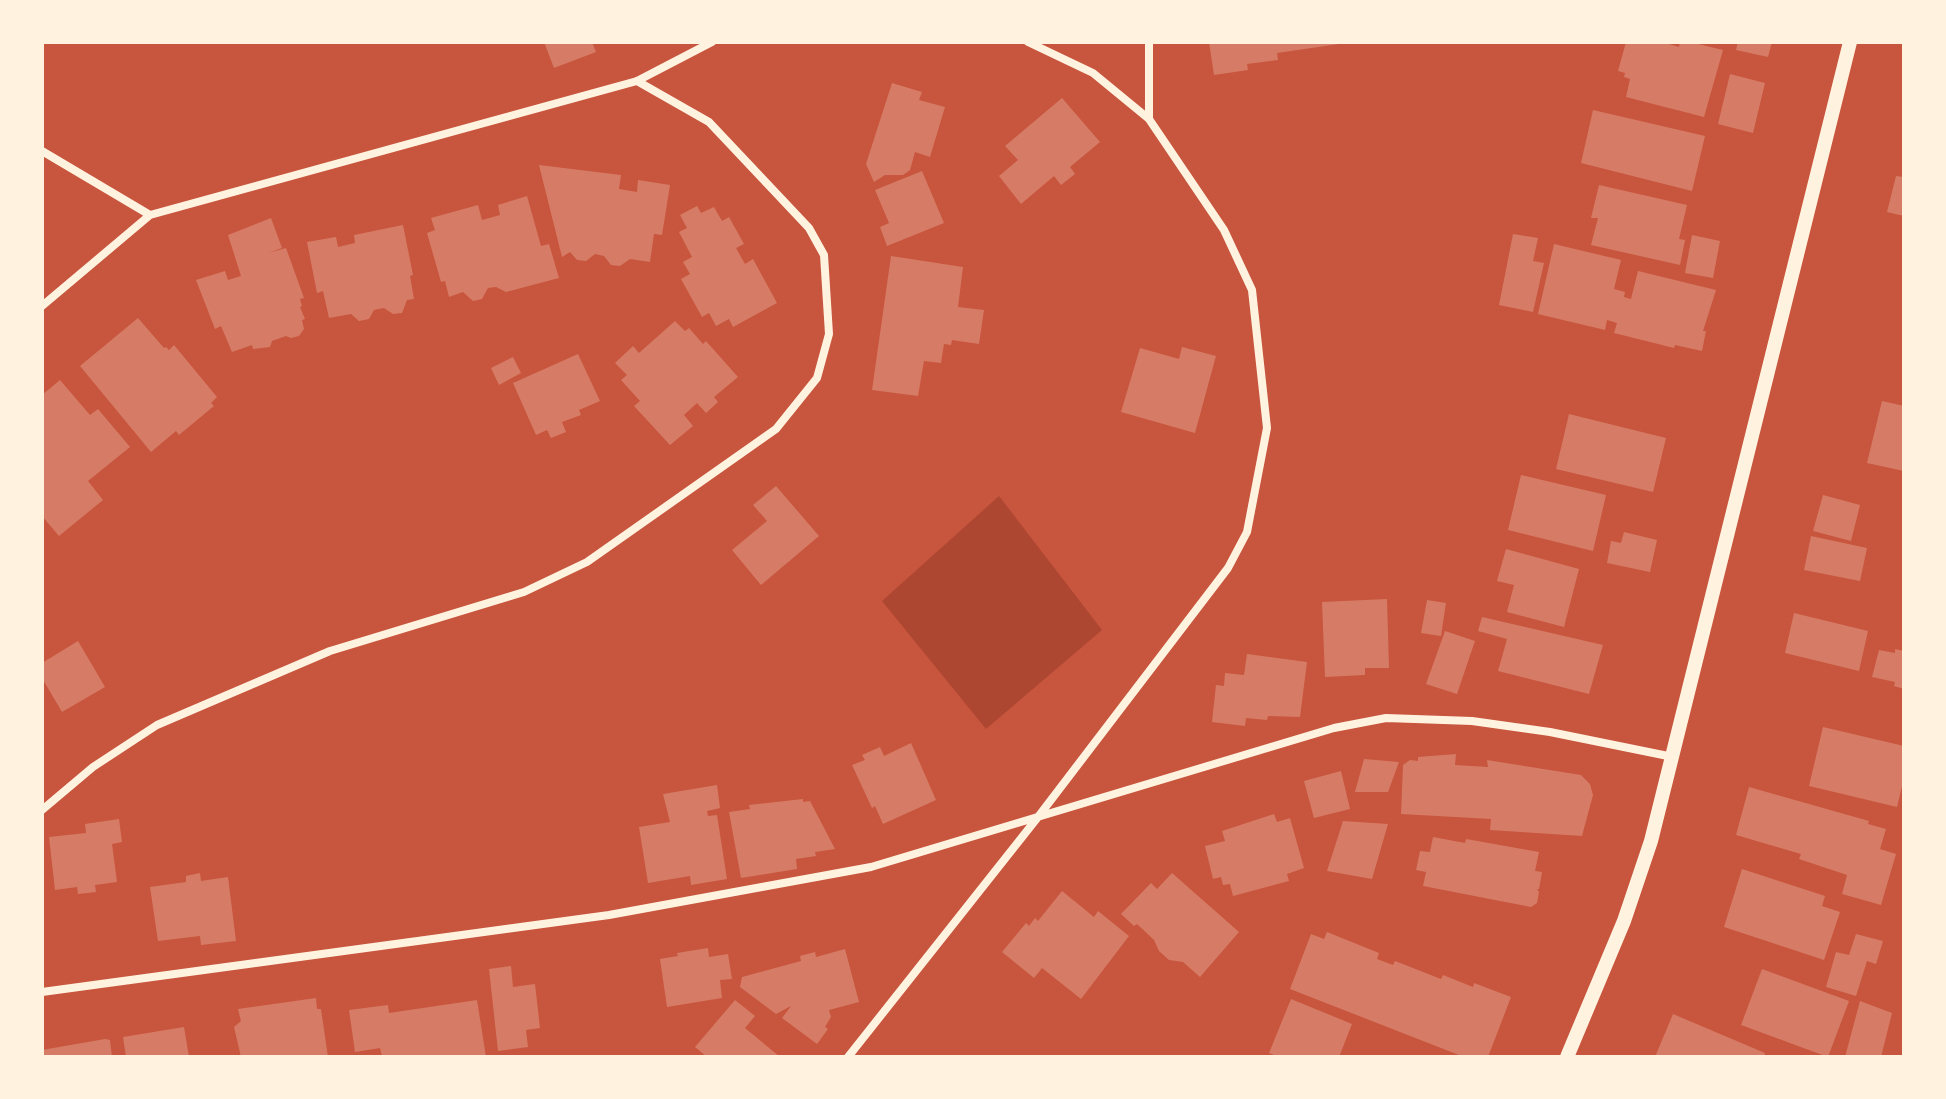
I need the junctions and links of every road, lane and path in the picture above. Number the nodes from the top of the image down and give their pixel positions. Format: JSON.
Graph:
{"nodes":[{"id":1,"x":712,"y":42,"type":"edge"},
{"id":2,"x":1028,"y":42,"type":"edge"},
{"id":3,"x":1149,"y":42,"type":"edge"},
{"id":4,"x":1850,"y":42,"type":"edge"},
{"id":5,"x":637,"y":81,"type":"junction"},
{"id":6,"x":1149,"y":119,"type":"junction"},
{"id":7,"x":42,"y":151,"type":"edge"},
{"id":8,"x":150,"y":215,"type":"junction"},
{"id":9,"x":42,"y":306,"type":"edge"},
{"id":10,"x":1674,"y":757,"type":"junction"},
{"id":11,"x":42,"y":810,"type":"edge"},
{"id":12,"x":1038,"y":817,"type":"junction"},
{"id":13,"x":42,"y":992,"type":"edge"},
{"id":14,"x":848,"y":1057,"type":"edge"},
{"id":15,"x":1567,"y":1057,"type":"edge"}],
"edges":[{"from":1,"to":5,"type":"street"},
{"from":2,"to":6,"type":"street"},
{"from":3,"to":6,"type":"street"},
{"from":4,"to":10,"type":"street"},
{"from":5,"to":8,"type":"street"},
{"from":5,"to":11,"type":"street"},
{"from":6,"to":12,"type":"street"},
{"from":7,"to":8,"type":"street"},
{"from":8,"to":9,"type":"street"},
{"from":10,"to":12,"type":"street"},
{"from":10,"to":15,"type":"street"},
{"from":12,"to":13,"type":"street"},
{"from":12,"to":14,"type":"street"}]}
